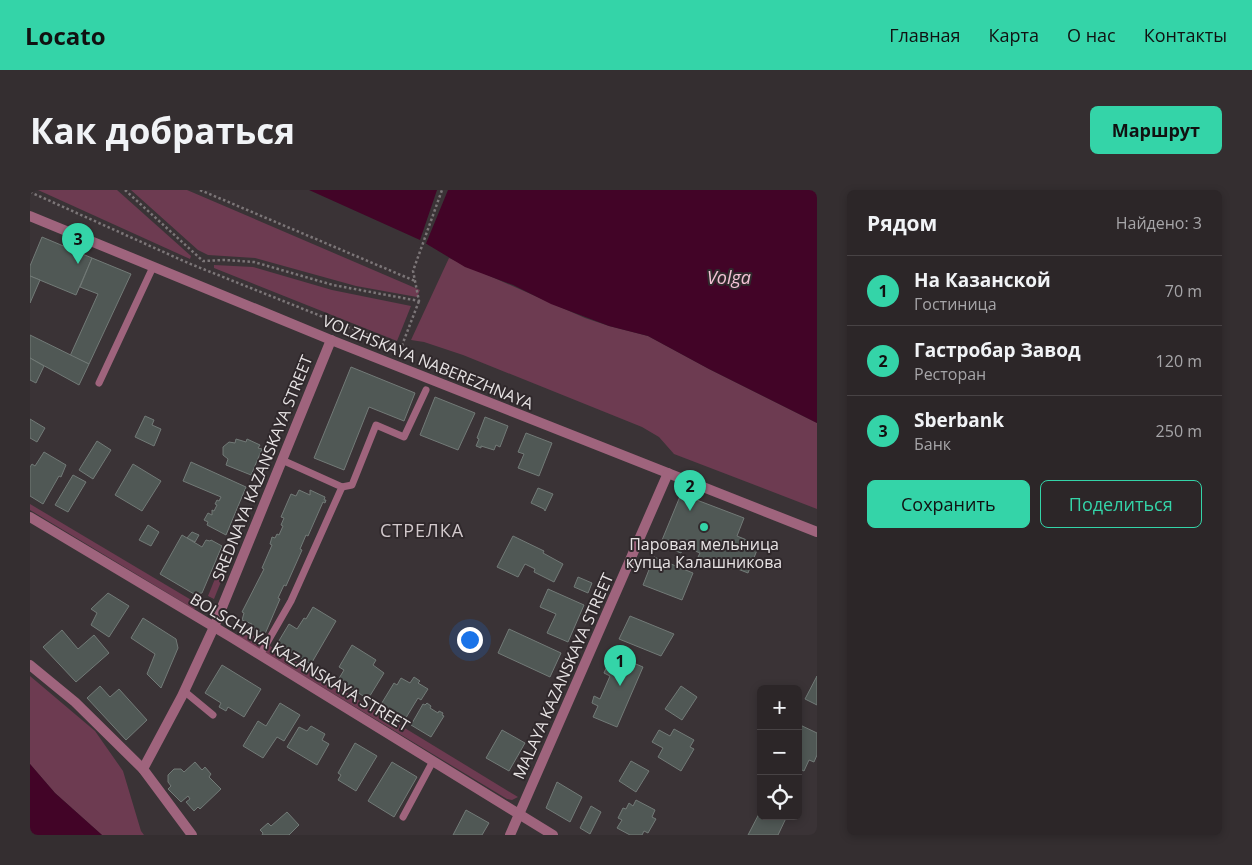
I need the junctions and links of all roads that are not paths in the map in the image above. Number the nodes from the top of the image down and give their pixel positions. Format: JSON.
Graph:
{"nodes":[{"id":1,"x":30,"y":216,"type":"edge"},
{"id":2,"x":153,"y":266,"type":"junction"},
{"id":3,"x":331,"y":340,"type":"junction"},
{"id":4,"x":99,"y":383,"type":"dead end"},
{"id":5,"x":426,"y":390,"type":"dead end"},
{"id":6,"x":282,"y":460,"type":"junction"},
{"id":7,"x":668,"y":473,"type":"junction"},
{"id":8,"x":342,"y":487,"type":"junction"},
{"id":9,"x":30,"y":517,"type":"edge"},
{"id":10,"x":817,"y":532,"type":"edge"},
{"id":11,"x":214,"y":627,"type":"junction"},
{"id":12,"x":260,"y":655,"type":"junction"},
{"id":13,"x":30,"y":666,"type":"edge"},
{"id":14,"x":184,"y":691,"type":"junction"},
{"id":15,"x":213,"y":715,"type":"dead end"},
{"id":16,"x":433,"y":761,"type":"junction"},
{"id":17,"x":143,"y":769,"type":"junction"},
{"id":18,"x":520,"y":813,"type":"junction"},
{"id":19,"x":403,"y":817,"type":"dead end"},
{"id":20,"x":192,"y":835,"type":"edge"},
{"id":21,"x":510,"y":835,"type":"edge"},
{"id":22,"x":554,"y":835,"type":"edge"}],
"edges":[{"from":1,"to":2,"type":"street","name":"VOLZHSKAYA NABEREZHNAYA"},
{"from":2,"to":3,"type":"street","name":"VOLZHSKAYA NABEREZHNAYA"},
{"from":2,"to":4,"type":"lane"},
{"from":3,"to":6,"type":"street","name":"SREDNAYA KAZANSKAYA STREET"},
{"from":3,"to":7,"type":"street","name":"VOLZHSKAYA NABEREZHNAYA"},
{"from":5,"to":8,"type":"lane"},
{"from":6,"to":8,"type":"lane"},
{"from":6,"to":11,"type":"street","name":"SREDNAYA KAZANSKAYA STREET"},
{"from":7,"to":10,"type":"street","name":"VOLZHSKAYA NABEREZHNAYA"},
{"from":7,"to":18,"type":"street","name":"MALAYA KAZANSKAYA STREET"},
{"from":8,"to":12,"type":"lane"},
{"from":9,"to":11,"type":"street","name":"BOLSCHAYA KAZANSKAYA STREET"},
{"from":11,"to":12,"type":"street","name":"BOLSCHAYA KAZANSKAYA STREET"},
{"from":11,"to":14,"type":"street","name":"SREDNAYA KAZANSKAYA STREET"},
{"from":12,"to":16,"type":"street","name":"BOLSCHAYA KAZANSKAYA STREET"},
{"from":13,"to":17,"type":"street"},
{"from":14,"to":15,"type":"lane"},
{"from":14,"to":17,"type":"street","name":"SREDNAYA KAZANSKAYA STREET"},
{"from":16,"to":18,"type":"street","name":"BOLSCHAYA KAZANSKAYA STREET"},
{"from":16,"to":19,"type":"lane"},
{"from":17,"to":20,"type":"street"},
{"from":18,"to":21,"type":"street","name":"MALAYA KAZANSKAYA STREET"},
{"from":18,"to":22,"type":"street","name":"BOLSCHAYA KAZANSKAYA STREET"}]}
